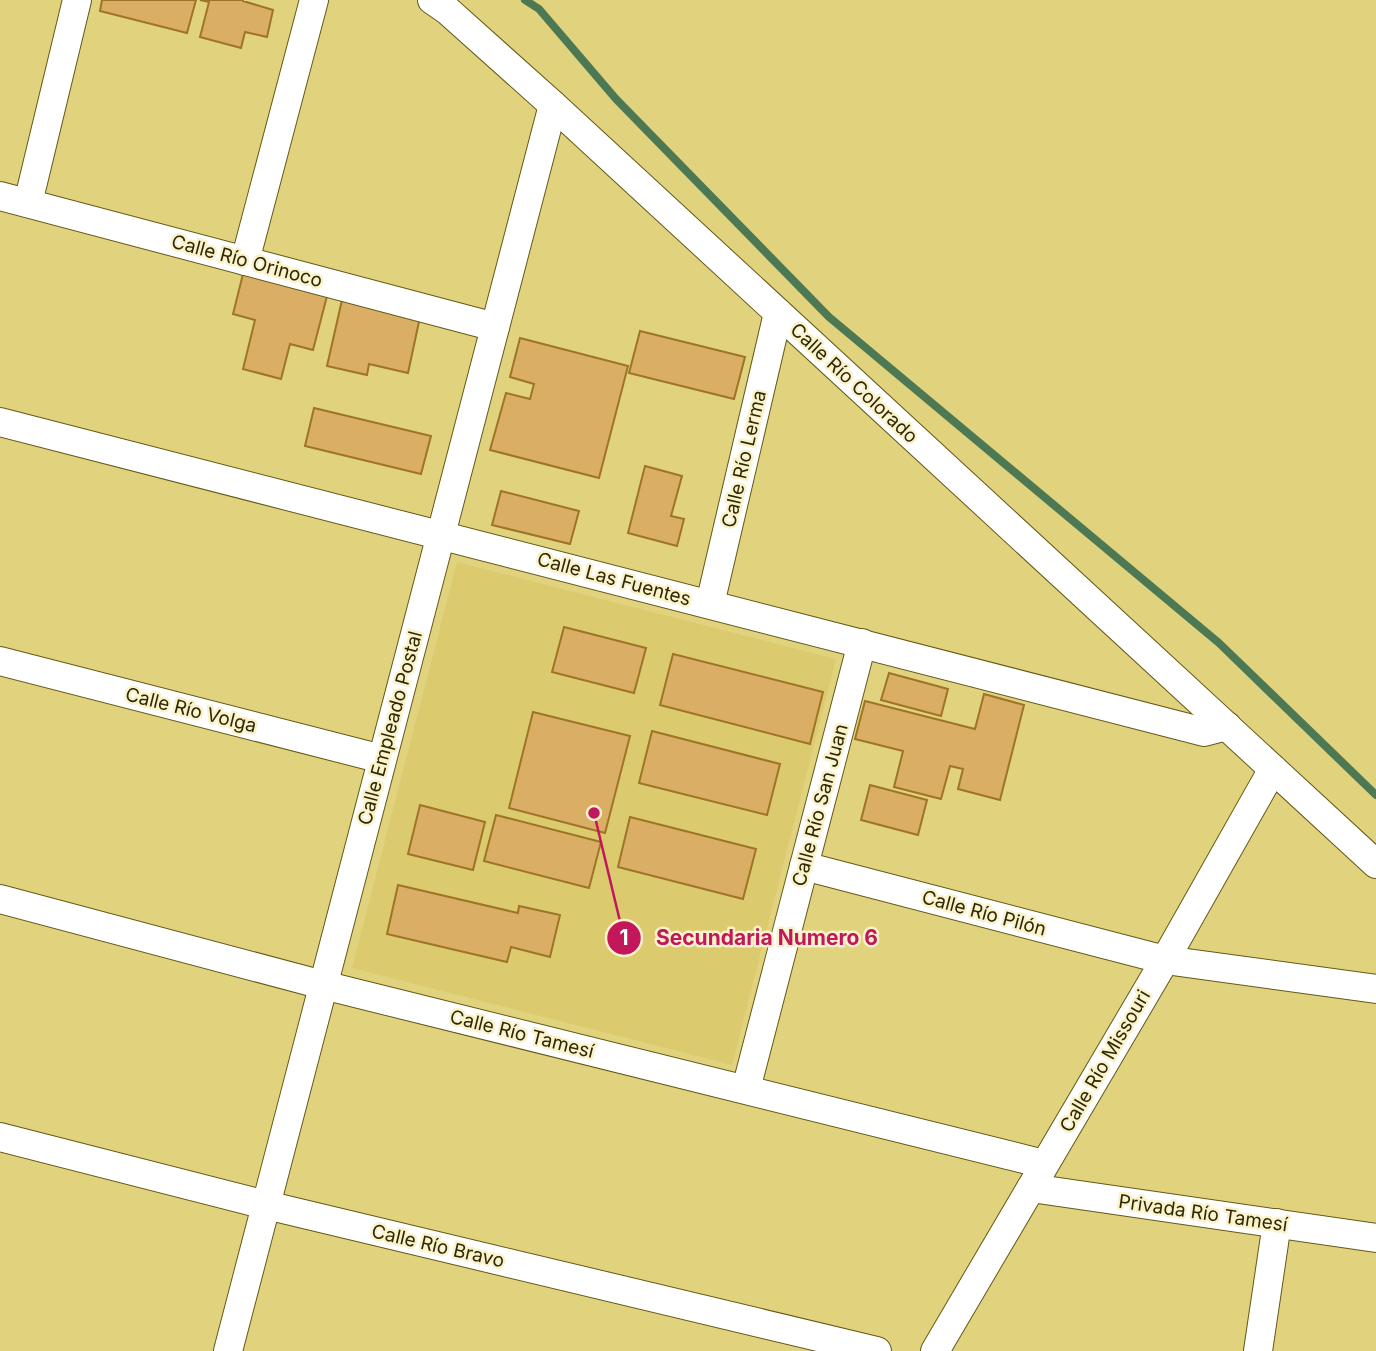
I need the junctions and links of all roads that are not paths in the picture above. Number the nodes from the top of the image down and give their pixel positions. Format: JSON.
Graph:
{"nodes":[{"id":1,"x":76,"y":0,"type":"edge"},
{"id":2,"x":314,"y":0,"type":"edge"},
{"id":3,"x":432,"y":0,"type":"edge"},
{"id":4,"x":553,"y":105,"type":"junction"},
{"id":5,"x":0,"y":196,"type":"edge"},
{"id":6,"x":29,"y":203,"type":"junction"},
{"id":7,"x":245,"y":261,"type":"junction"},
{"id":8,"x":778,"y":313,"type":"junction"},
{"id":9,"x":495,"y":327,"type":"junction"},
{"id":10,"x":0,"y":422,"type":"edge"},
{"id":11,"x":441,"y":534,"type":"junction"},
{"id":12,"x":710,"y":604,"type":"junction"},
{"id":13,"x":862,"y":643,"type":"junction"},
{"id":14,"x":0,"y":661,"type":"edge"},
{"id":15,"x":1227,"y":726,"type":"junction"},
{"id":16,"x":382,"y":759,"type":"junction"},
{"id":17,"x":1273,"y":769,"type":"junction"},
{"id":18,"x":1376,"y":864,"type":"edge"},
{"id":19,"x":804,"y":866,"type":"junction"},
{"id":20,"x":0,"y":899,"type":"edge"},
{"id":21,"x":1165,"y":960,"type":"junction"},
{"id":22,"x":323,"y":985,"type":"junction"},
{"id":23,"x":1376,"y":989,"type":"edge"},
{"id":24,"x":746,"y":1089,"type":"junction"},
{"id":25,"x":0,"y":1137,"type":"edge"},
{"id":26,"x":1038,"y":1176,"type":"junction"},
{"id":27,"x":266,"y":1205,"type":"junction"},
{"id":28,"x":1277,"y":1223,"type":"junction"},
{"id":29,"x":1376,"y":1238,"type":"edge"},
{"id":30,"x":228,"y":1351,"type":"edge"},
{"id":31,"x":877,"y":1351,"type":"edge"},
{"id":32,"x":935,"y":1351,"type":"edge"},
{"id":33,"x":1258,"y":1351,"type":"edge"}],
"edges":[{"from":1,"to":6,"type":"street"},
{"from":2,"to":7,"type":"street"},
{"from":3,"to":4,"type":"street","name":"Calle Río Colorado"},
{"from":4,"to":8,"type":"street","name":"Calle Río Colorado"},
{"from":4,"to":9,"type":"street","name":"Calle Empleado Postal"},
{"from":5,"to":6,"type":"street","name":"Calle Río Orinoco"},
{"from":6,"to":7,"type":"street","name":"Calle Río Orinoco"},
{"from":7,"to":9,"type":"street","name":"Calle Río Orinoco"},
{"from":8,"to":12,"type":"street","name":"Calle Río Lerma"},
{"from":8,"to":15,"type":"street","name":"Calle Río Colorado"},
{"from":9,"to":11,"type":"street","name":"Calle Empleado Postal"},
{"from":10,"to":11,"type":"street","name":"Calle Las Fuentes"},
{"from":11,"to":12,"type":"street","name":"Calle Las Fuentes"},
{"from":11,"to":16,"type":"street","name":"Calle Empleado Postal"},
{"from":12,"to":13,"type":"street","name":"Calle Las Fuentes"},
{"from":13,"to":15,"type":"street","name":"Calle Las Fuentes"},
{"from":13,"to":19,"type":"street","name":"Calle Río San Juan"},
{"from":14,"to":16,"type":"street","name":"Calle Río Volga"},
{"from":15,"to":17,"type":"street","name":"Calle Río Colorado"},
{"from":16,"to":22,"type":"street","name":"Calle Empleado Postal"},
{"from":17,"to":18,"type":"street","name":"Calle Río Colorado"},
{"from":17,"to":21,"type":"street","name":"Calle Río Missouri"},
{"from":19,"to":21,"type":"street","name":"Calle Río Pilón"},
{"from":19,"to":24,"type":"street","name":"Calle Río San Juan"},
{"from":20,"to":22,"type":"street","name":"Calle Río Tamesí"},
{"from":21,"to":23,"type":"street","name":"Calle Río Pilón"},
{"from":21,"to":26,"type":"street","name":"Calle Río Missouri"},
{"from":22,"to":24,"type":"street","name":"Calle Río Tamesí"},
{"from":22,"to":27,"type":"street","name":"Calle Empleado Postal"},
{"from":24,"to":26,"type":"street","name":"Calle Río Tamesí"},
{"from":25,"to":27,"type":"street","name":"Calle Río Bravo"},
{"from":26,"to":28,"type":"street","name":"Privada Río Tamesí"},
{"from":26,"to":32,"type":"street","name":"Calle Río Missouri"},
{"from":27,"to":30,"type":"street","name":"Calle Empleado Postal"},
{"from":27,"to":31,"type":"street","name":"Calle Río Bravo"},
{"from":28,"to":29,"type":"street","name":"Privada Río Tamesí"},
{"from":28,"to":33,"type":"street"}]}
